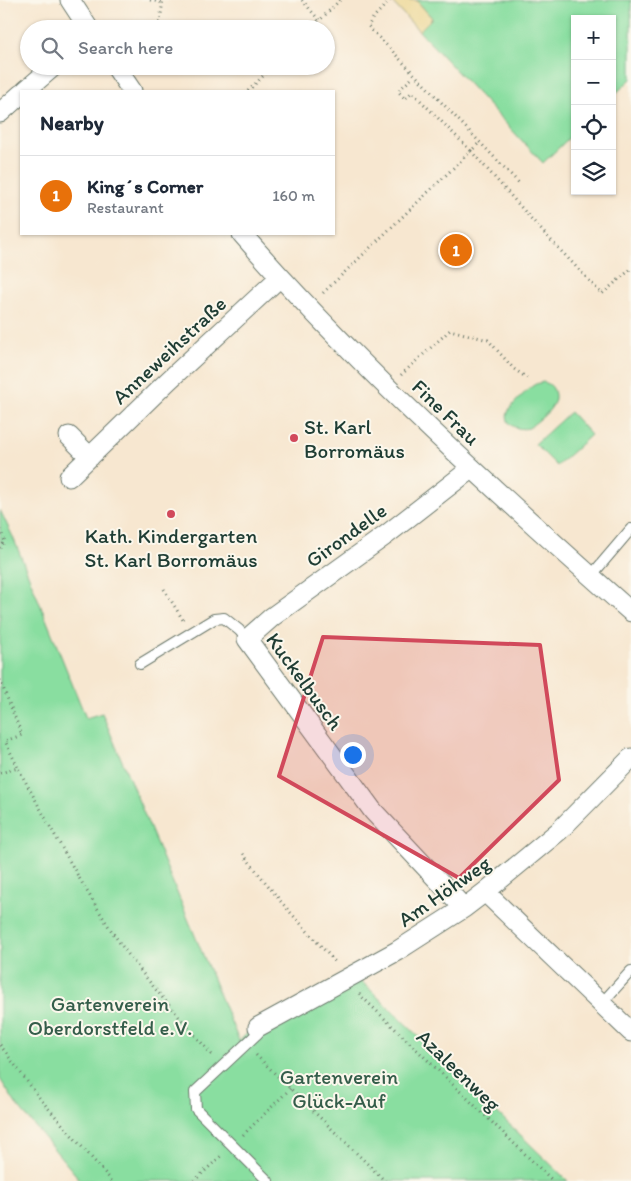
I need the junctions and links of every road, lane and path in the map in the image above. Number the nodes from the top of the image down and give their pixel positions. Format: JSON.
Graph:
{"nodes":[{"id":1,"x":70,"y":0,"type":"edge"},
{"id":2,"x":150,"y":0,"type":"edge"},
{"id":3,"x":302,"y":0,"type":"edge"},
{"id":4,"x":340,"y":0,"type":"edge"},
{"id":5,"x":390,"y":0,"type":"edge"},
{"id":6,"x":163,"y":1,"type":"edge"},
{"id":7,"x":83,"y":20,"type":"edge"},
{"id":8,"x":160,"y":20,"type":"edge"},
{"id":9,"x":319,"y":20,"type":"joint"},
{"id":10,"x":44,"y":75,"type":"edge"},
{"id":11,"x":121,"y":75,"type":"edge"},
{"id":12,"x":264,"y":75,"type":"edge"},
{"id":13,"x":410,"y":79,"type":"dead end"},
{"id":14,"x":26,"y":90,"type":"edge"},
{"id":15,"x":131,"y":90,"type":"edge"},
{"id":16,"x":249,"y":90,"type":"edge"},
{"id":17,"x":20,"y":95,"type":"edge"},
{"id":18,"x":0,"y":113,"type":"edge"},
{"id":19,"x":480,"y":142,"type":"junction"},
{"id":20,"x":472,"y":151,"type":"junction"},
{"id":21,"x":520,"y":184,"type":"dead end"},
{"id":22,"x":243,"y":235,"type":"edge"},
{"id":23,"x":631,"y":269,"type":"edge"},
{"id":24,"x":280,"y":277,"type":"junction"},
{"id":25,"x":308,"y":308,"type":"junction"},
{"id":26,"x":527,"y":378,"type":"dead end"},
{"id":27,"x":387,"y":387,"type":"junction"},
{"id":28,"x":69,"y":436,"type":"dead end"},
{"id":29,"x":90,"y":457,"type":"junction"},
{"id":30,"x":472,"y":468,"type":"junction"},
{"id":31,"x":69,"y":477,"type":"dead end"},
{"id":32,"x":631,"y":529,"type":"edge"},
{"id":33,"x":0,"y":530,"type":"edge"},
{"id":34,"x":0,"y":548,"type":"edge"},
{"id":35,"x":591,"y":576,"type":"junction"},
{"id":36,"x":164,"y":589,"type":"dead end"},
{"id":37,"x":631,"y":612,"type":"edge"},
{"id":38,"x":190,"y":633,"type":"junction"},
{"id":39,"x":247,"y":639,"type":"junction"},
{"id":40,"x":140,"y":664,"type":"dead end"},
{"id":41,"x":0,"y":680,"type":"edge"},
{"id":42,"x":631,"y":758,"type":"edge"},
{"id":43,"x":18,"y":768,"type":"junction"},
{"id":44,"x":0,"y":774,"type":"edge"},
{"id":45,"x":243,"y":854,"type":"dead end"},
{"id":46,"x":485,"y":892,"type":"junction"},
{"id":47,"x":464,"y":908,"type":"junction"},
{"id":48,"x":631,"y":971,"type":"edge"},
{"id":49,"x":347,"y":978,"type":"junction"},
{"id":50,"x":601,"y":1004,"type":"junction"},
{"id":51,"x":258,"y":1027,"type":"joint"},
{"id":52,"x":631,"y":1032,"type":"edge"},
{"id":53,"x":0,"y":1045,"type":"edge"},
{"id":54,"x":245,"y":1045,"type":"junction"},
{"id":55,"x":221,"y":1066,"type":"junction"},
{"id":56,"x":291,"y":1088,"type":"junction"},
{"id":57,"x":232,"y":1146,"type":"junction"},
{"id":58,"x":112,"y":1181,"type":"edge"},
{"id":59,"x":194,"y":1181,"type":"edge"},
{"id":60,"x":268,"y":1181,"type":"edge"},
{"id":61,"x":385,"y":1181,"type":"edge"},
{"id":62,"x":553,"y":1181,"type":"edge"}],
"edges":[{"from":1,"to":7,"type":"street"},
{"from":2,"to":6,"type":"path"},
{"from":3,"to":9,"type":"path"},
{"from":4,"to":9,"type":"path"},
{"from":5,"to":19,"type":"path"},
{"from":6,"to":8,"type":"path"},
{"from":10,"to":14,"type":"street"},
{"from":11,"to":15,"type":"street"},
{"from":12,"to":16,"type":"path"},
{"from":13,"to":20,"type":"path"},
{"from":17,"to":18,"type":"street"},
{"from":19,"to":20,"type":"path"},
{"from":19,"to":21,"type":"path"},
{"from":20,"to":23,"type":"path"},
{"from":20,"to":25,"type":"path"},
{"from":22,"to":24,"type":"street","name":"Fine Frau"},
{"from":24,"to":25,"type":"street","name":"Fine Frau"},
{"from":24,"to":29,"type":"street","name":"Anneweihstraße"},
{"from":25,"to":27,"type":"street","name":"Fine Frau"},
{"from":26,"to":27,"type":"path"},
{"from":27,"to":30,"type":"street","name":"Fine Frau"},
{"from":28,"to":29,"type":"street"},
{"from":29,"to":31,"type":"street","name":"Anneweihstraße"},
{"from":30,"to":35,"type":"street","name":"Fine Frau"},
{"from":30,"to":39,"type":"street","name":"Girondelle"},
{"from":32,"to":35,"type":"lane"},
{"from":33,"to":34,"type":"path"},
{"from":35,"to":37,"type":"street","name":"Fine Frau"},
{"from":36,"to":38,"type":"path"},
{"from":38,"to":39,"type":"lane"},
{"from":38,"to":40,"type":"lane"},
{"from":39,"to":47,"type":"street","name":"Kuckelbusch"},
{"from":41,"to":43,"type":"path"},
{"from":42,"to":46,"type":"street","name":"Am Höhweg"},
{"from":43,"to":44,"type":"path"},
{"from":43,"to":55,"type":"path"},
{"from":45,"to":49,"type":"path","name":"Azaleenweg"},
{"from":46,"to":47,"type":"street","name":"Am Höhweg"},
{"from":46,"to":50,"type":"street"},
{"from":47,"to":49,"type":"street","name":"Am Höhweg"},
{"from":48,"to":50,"type":"lane"},
{"from":49,"to":51,"type":"street","name":"Am Höhweg"},
{"from":49,"to":62,"type":"path","name":"Azaleenweg"},
{"from":50,"to":52,"type":"street"},
{"from":51,"to":54,"type":"lane"},
{"from":53,"to":58,"type":"path"},
{"from":54,"to":55,"type":"lane"},
{"from":54,"to":56,"type":"path"},
{"from":55,"to":57,"type":"lane"},
{"from":56,"to":57,"type":"path"},
{"from":56,"to":61,"type":"path"},
{"from":57,"to":59,"type":"path"},
{"from":57,"to":60,"type":"lane"}]}
